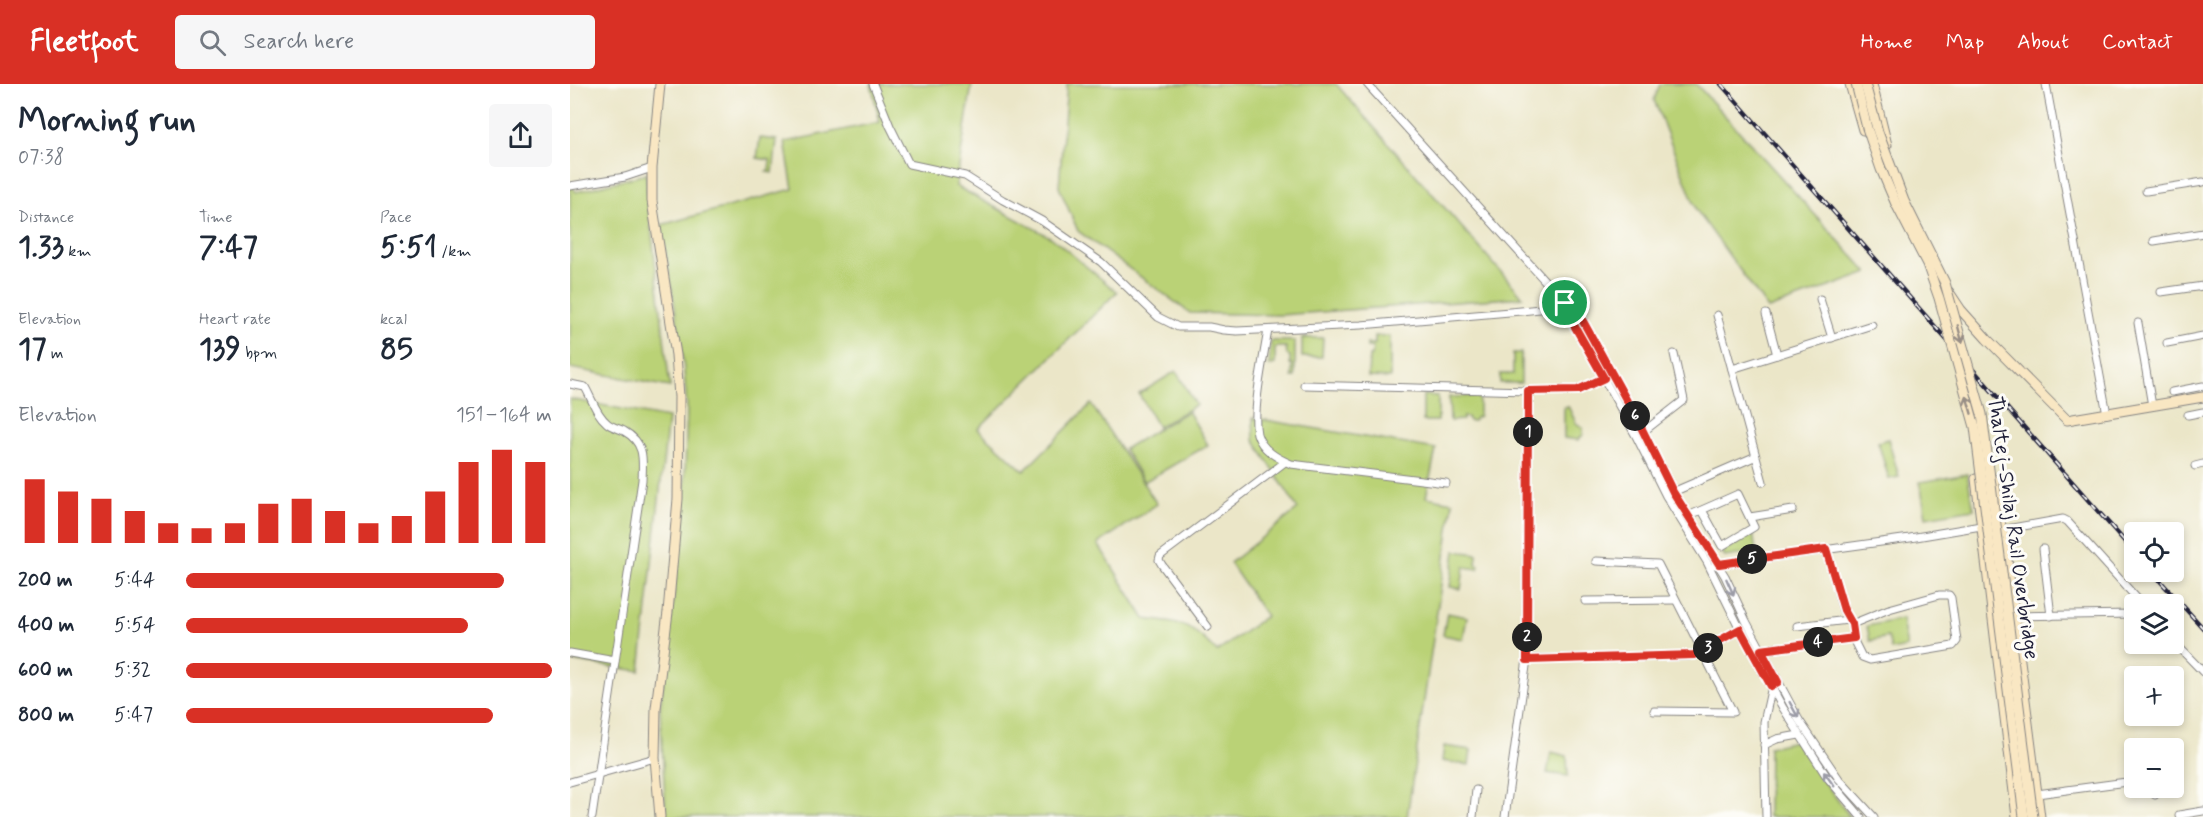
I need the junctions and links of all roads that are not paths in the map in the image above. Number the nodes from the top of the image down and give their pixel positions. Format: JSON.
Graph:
{"nodes":[{"id":1,"x":660,"y":84,"type":"edge"},
{"id":2,"x":873,"y":84,"type":"edge"},
{"id":3,"x":1367,"y":84,"type":"edge"},
{"id":4,"x":1850,"y":84,"type":"edge"},
{"id":5,"x":1856,"y":84,"type":"edge"},
{"id":6,"x":1865,"y":84,"type":"edge"},
{"id":7,"x":1872,"y":84,"type":"edge"},
{"id":8,"x":2046,"y":84,"type":"edge"},
{"id":9,"x":652,"y":168,"type":"junction"},
{"id":10,"x":2203,"y":182,"type":"edge"},
{"id":11,"x":570,"y":186,"type":"edge"},
{"id":12,"x":2146,"y":191,"type":"dead end"},
{"id":13,"x":2203,"y":233,"type":"edge"},
{"id":14,"x":2154,"y":241,"type":"dead end"},
{"id":15,"x":1944,"y":284,"type":"junction"},
{"id":16,"x":2203,"y":286,"type":"edge"},
{"id":17,"x":2161,"y":292,"type":"dead end"},
{"id":18,"x":1820,"y":299,"type":"dead end"},
{"id":19,"x":1565,"y":303,"type":"junction"},
{"id":20,"x":1766,"y":314,"type":"dead end"},
{"id":21,"x":1718,"y":315,"type":"dead end"},
{"id":22,"x":2138,"y":323,"type":"dead end"},
{"id":23,"x":1872,"y":325,"type":"dead end"},
{"id":24,"x":1268,"y":330,"type":"junction"},
{"id":25,"x":2203,"y":336,"type":"edge"},
{"id":26,"x":1832,"y":338,"type":"junction"},
{"id":27,"x":2167,"y":343,"type":"dead end"},
{"id":28,"x":1674,"y":354,"type":"dead end"},
{"id":29,"x":1777,"y":355,"type":"junction"},
{"id":30,"x":1732,"y":369,"type":"junction"},
{"id":31,"x":1604,"y":378,"type":"junction"},
{"id":32,"x":570,"y":384,"type":"edge"},
{"id":33,"x":1305,"y":385,"type":"dead end"},
{"id":34,"x":2203,"y":386,"type":"edge"},
{"id":35,"x":1528,"y":391,"type":"junction"},
{"id":36,"x":2172,"y":392,"type":"dead end"},
{"id":37,"x":2203,"y":397,"type":"edge"},
{"id":38,"x":2152,"y":406,"type":"junction"},
{"id":39,"x":2203,"y":412,"type":"edge"},
{"id":40,"x":2108,"y":414,"type":"junction"},
{"id":41,"x":2188,"y":415,"type":"dead end"},
{"id":42,"x":1643,"y":432,"type":"junction"},
{"id":43,"x":1754,"y":457,"type":"junction"},
{"id":44,"x":1286,"y":462,"type":"junction"},
{"id":45,"x":1763,"y":482,"type":"dead end"},
{"id":46,"x":1446,"y":483,"type":"dead end"},
{"id":47,"x":1673,"y":492,"type":"junction"},
{"id":48,"x":1702,"y":510,"type":"junction"},
{"id":49,"x":1793,"y":510,"type":"dead end"},
{"id":50,"x":1688,"y":516,"type":"junction"},
{"id":51,"x":1750,"y":517,"type":"junction"},
{"id":52,"x":1981,"y":526,"type":"junction"},
{"id":53,"x":2002,"y":531,"type":"junction"},
{"id":54,"x":1983,"y":539,"type":"junction"},
{"id":55,"x":1826,"y":549,"type":"junction"},
{"id":56,"x":2043,"y":549,"type":"dead end"},
{"id":57,"x":1596,"y":561,"type":"dead end"},
{"id":58,"x":1719,"y":564,"type":"junction"},
{"id":59,"x":1709,"y":567,"type":"junction"},
{"id":60,"x":2133,"y":594,"type":"edge"},
{"id":61,"x":1676,"y":600,"type":"junction"},
{"id":62,"x":1585,"y":601,"type":"dead end"},
{"id":63,"x":2124,"y":614,"type":"edge"},
{"id":64,"x":2015,"y":616,"type":"junction"},
{"id":65,"x":2051,"y":616,"type":"junction"},
{"id":66,"x":1850,"y":622,"type":"junction"},
{"id":67,"x":1797,"y":626,"type":"dead end"},
{"id":68,"x":1208,"y":627,"type":"dead end"},
{"id":69,"x":1740,"y":629,"type":"junction"},
{"id":70,"x":1854,"y":638,"type":"junction"},
{"id":71,"x":1761,"y":650,"type":"junction"},
{"id":72,"x":1701,"y":652,"type":"junction"},
{"id":73,"x":2184,"y":652,"type":"edge"},
{"id":74,"x":570,"y":653,"type":"edge"},
{"id":75,"x":1527,"y":660,"type":"junction"},
{"id":76,"x":615,"y":661,"type":"junction"},
{"id":77,"x":2203,"y":672,"type":"edge"},
{"id":78,"x":1778,"y":682,"type":"junction"},
{"id":79,"x":1771,"y":686,"type":"junction"},
{"id":80,"x":1654,"y":711,"type":"dead end"},
{"id":81,"x":1799,"y":735,"type":"junction"},
{"id":82,"x":1764,"y":745,"type":"junction"},
{"id":83,"x":655,"y":758,"type":"junction"},
{"id":84,"x":598,"y":774,"type":"junction"},
{"id":85,"x":570,"y":782,"type":"edge"},
{"id":86,"x":2124,"y":782,"type":"edge"},
{"id":87,"x":1476,"y":790,"type":"dead end"},
{"id":88,"x":2037,"y":794,"type":"junction"},
{"id":89,"x":2203,"y":811,"type":"edge"},
{"id":90,"x":2179,"y":815,"type":"dead end"},
{"id":91,"x":592,"y":817,"type":"edge"},
{"id":92,"x":660,"y":817,"type":"edge"},
{"id":93,"x":1473,"y":817,"type":"edge"},
{"id":94,"x":1505,"y":817,"type":"edge"},
{"id":95,"x":1766,"y":817,"type":"edge"},
{"id":96,"x":1861,"y":817,"type":"edge"},
{"id":97,"x":1874,"y":817,"type":"edge"},
{"id":98,"x":2017,"y":817,"type":"edge"},
{"id":99,"x":2024,"y":817,"type":"edge"},
{"id":100,"x":2033,"y":817,"type":"edge"},
{"id":101,"x":2040,"y":817,"type":"edge"}],
"edges":[{"from":1,"to":9,"type":"street"},
{"from":2,"to":24,"type":"street"},
{"from":3,"to":19,"type":"street"},
{"from":4,"to":15,"type":"street"},
{"from":99,"to":5,"type":"street","name":"Thaltej-Shilaj Rail Overbridge","one_way":true,"bridge":true},
{"from":6,"to":100,"type":"street","name":"Thaltej-Shilaj Rail Overbridge","one_way":true,"bridge":true},
{"from":7,"to":15,"type":"street"},
{"from":8,"to":40,"type":"street"},
{"from":9,"to":11,"type":"street"},
{"from":9,"to":83,"type":"street"},
{"from":10,"to":12,"type":"street"},
{"from":13,"to":14,"type":"street"},
{"from":15,"to":40,"type":"street"},
{"from":16,"to":17,"type":"street"},
{"from":18,"to":26,"type":"street"},
{"from":19,"to":24,"type":"street"},
{"from":19,"to":31,"type":"street"},
{"from":19,"to":42,"type":"street"},
{"from":20,"to":29,"type":"street"},
{"from":21,"to":30,"type":"street"},
{"from":22,"to":38,"type":"street"},
{"from":23,"to":26,"type":"street"},
{"from":24,"to":44,"type":"street"},
{"from":25,"to":27,"type":"street"},
{"from":26,"to":29,"type":"street"},
{"from":28,"to":42,"type":"street"},
{"from":29,"to":30,"type":"street"},
{"from":30,"to":43,"type":"street"},
{"from":31,"to":35,"type":"street"},
{"from":31,"to":59,"type":"street"},
{"from":32,"to":76,"type":"street"},
{"from":33,"to":35,"type":"street"},
{"from":34,"to":36,"type":"street"},
{"from":35,"to":75,"type":"street"},
{"from":37,"to":38,"type":"street"},
{"from":38,"to":40,"type":"street"},
{"from":39,"to":41,"type":"street"},
{"from":42,"to":47,"type":"street"},
{"from":43,"to":45,"type":"street"},
{"from":43,"to":47,"type":"street"},
{"from":44,"to":46,"type":"street"},
{"from":44,"to":68,"type":"street"},
{"from":47,"to":50,"type":"street"},
{"from":48,"to":50,"type":"street"},
{"from":48,"to":51,"type":"street"},
{"from":48,"to":51,"type":"street"},
{"from":49,"to":51,"type":"street"},
{"from":50,"to":58,"type":"street"},
{"from":52,"to":53,"type":"street"},
{"from":52,"to":54,"type":"street"},
{"from":52,"to":55,"type":"street"},
{"from":53,"to":54,"type":"street"},
{"from":53,"to":60,"type":"street"},
{"from":53,"to":64,"type":"street"},
{"from":54,"to":98,"type":"street"},
{"from":55,"to":58,"type":"street"},
{"from":55,"to":66,"type":"street"},
{"from":56,"to":65,"type":"street"},
{"from":57,"to":61,"type":"street"},
{"from":58,"to":59,"type":"street"},
{"from":58,"to":71,"type":"street","one_way":true},
{"from":59,"to":69,"type":"street"},
{"from":61,"to":62,"type":"street"},
{"from":61,"to":72,"type":"street"},
{"from":63,"to":65,"type":"street"},
{"from":64,"to":65,"type":"street"},
{"from":64,"to":88,"type":"street"},
{"from":66,"to":67,"type":"street"},
{"from":66,"to":70,"type":"street"},
{"from":66,"to":70,"type":"street"},
{"from":69,"to":72,"type":"street"},
{"from":69,"to":79,"type":"street"},
{"from":70,"to":71,"type":"street"},
{"from":71,"to":78,"type":"street"},
{"from":72,"to":75,"type":"street"},
{"from":72,"to":80,"type":"street"},
{"from":73,"to":77,"type":"street"},
{"from":74,"to":76,"type":"street"},
{"from":75,"to":94,"type":"street"},
{"from":76,"to":84,"type":"street"},
{"from":78,"to":79,"type":"street"},
{"from":78,"to":97,"type":"street","one_way":true},
{"from":79,"to":81,"type":"street"},
{"from":79,"to":82,"type":"street"},
{"from":81,"to":82,"type":"street"},
{"from":96,"to":81,"type":"street","one_way":true},
{"from":82,"to":95,"type":"street"},
{"from":83,"to":84,"type":"street"},
{"from":83,"to":92,"type":"street"},
{"from":84,"to":85,"type":"street"},
{"from":84,"to":91,"type":"street"},
{"from":86,"to":88,"type":"street"},
{"from":87,"to":93,"type":"street"},
{"from":88,"to":101,"type":"street"},
{"from":89,"to":90,"type":"street"}]}
